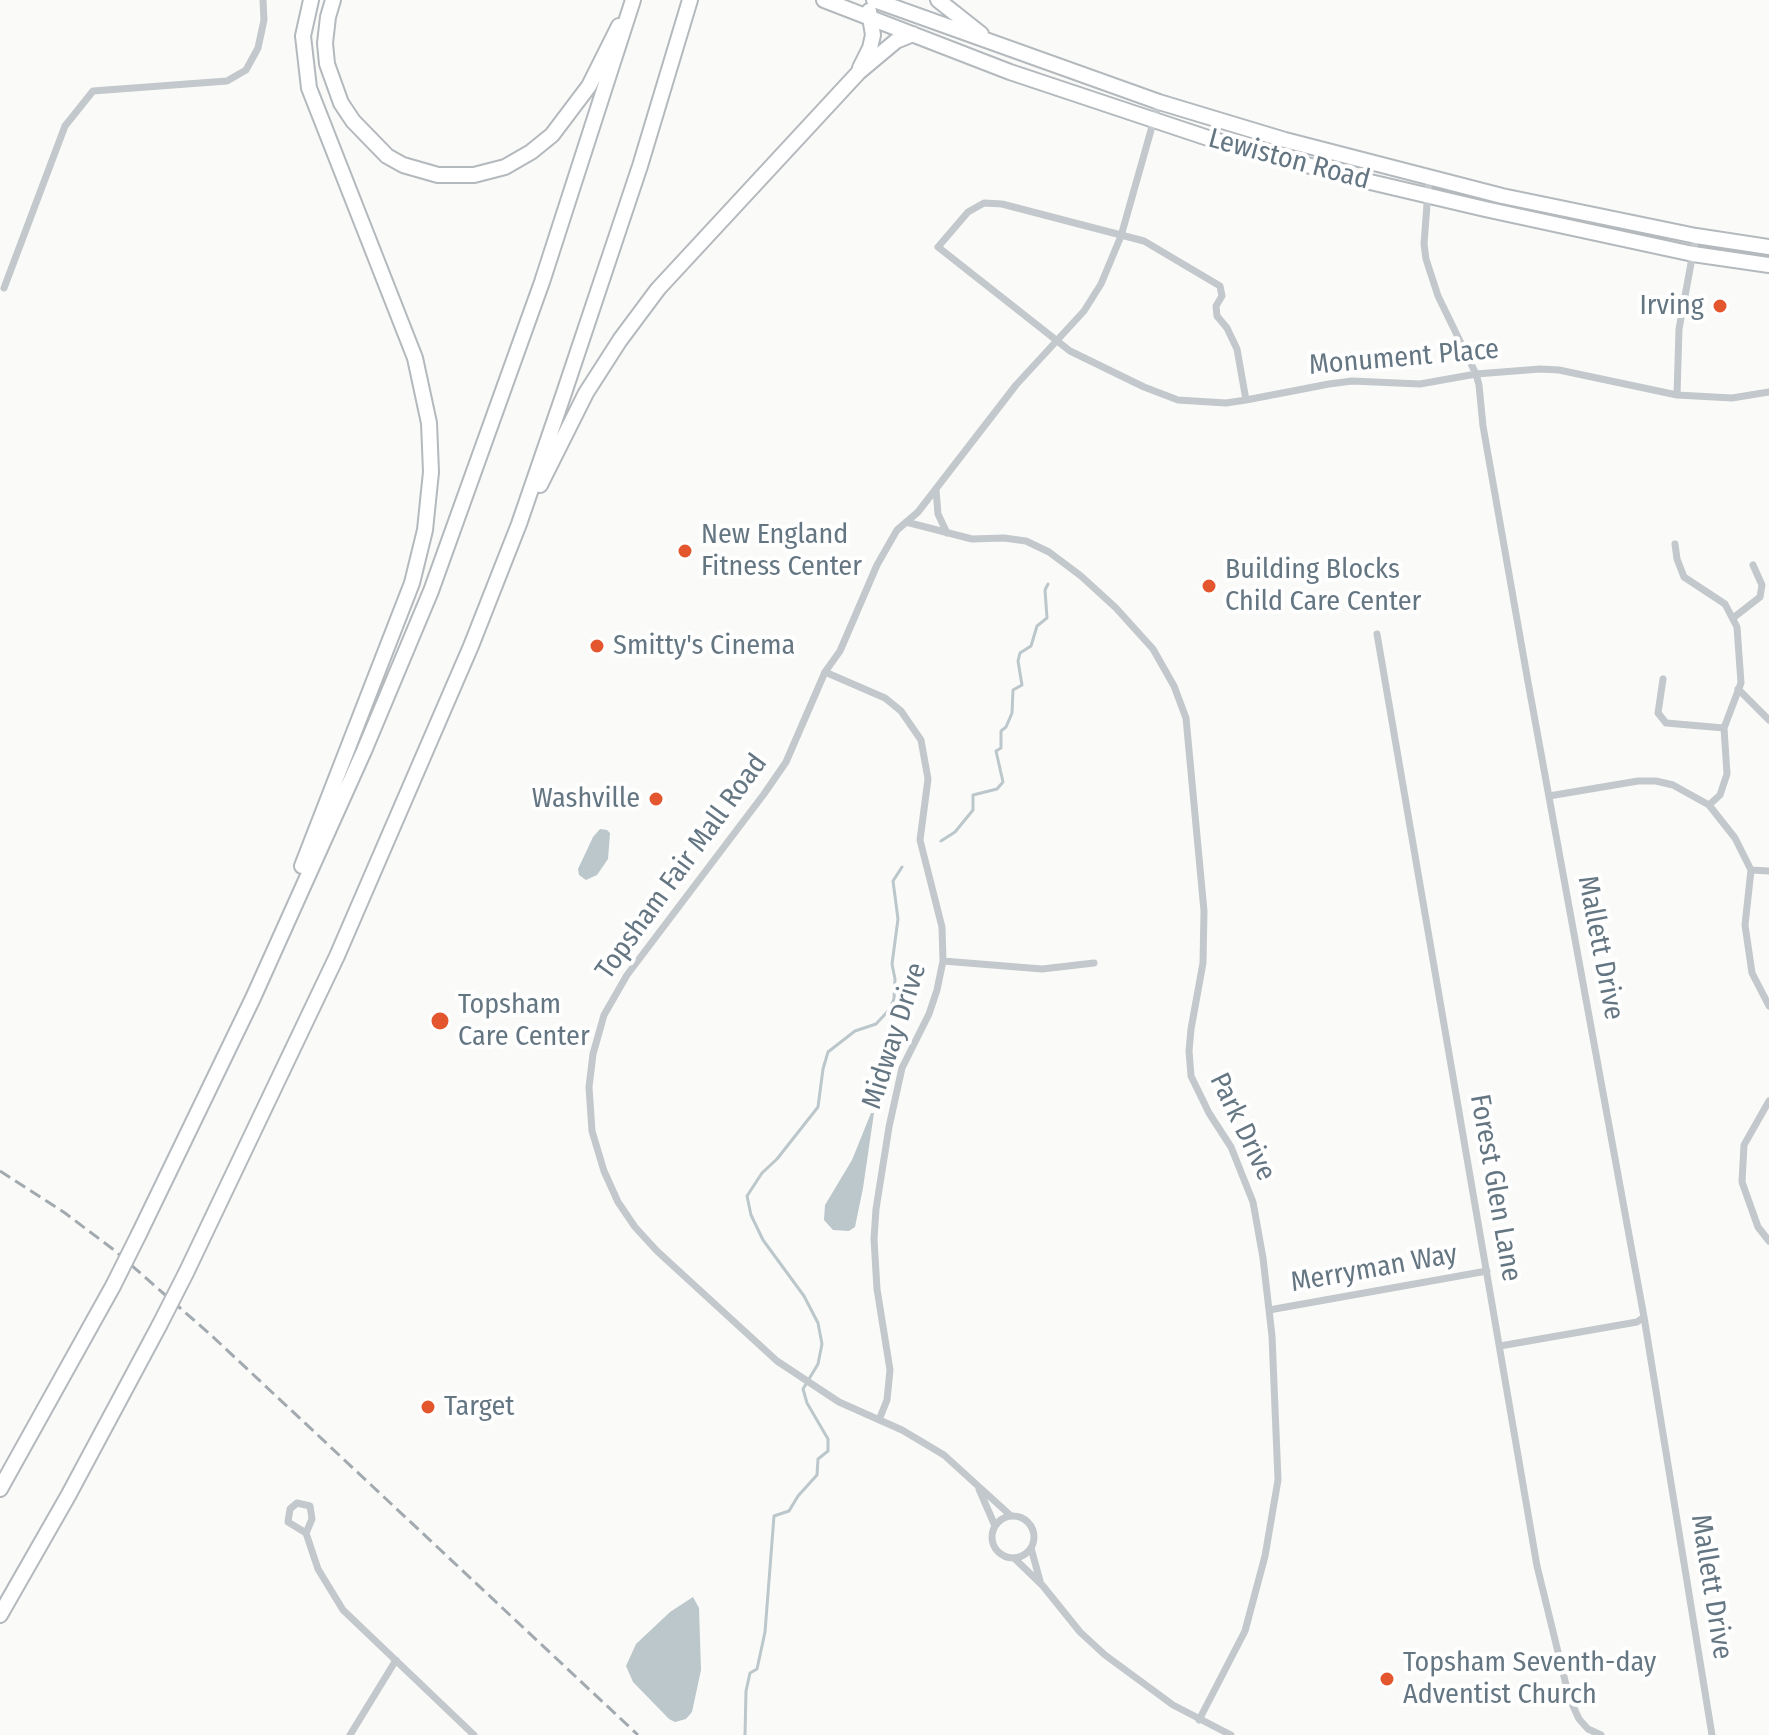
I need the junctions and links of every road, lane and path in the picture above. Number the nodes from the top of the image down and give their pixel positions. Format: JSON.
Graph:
{"nodes":[{"id":1,"x":263,"y":0,"type":"edge"},
{"id":2,"x":311,"y":0,"type":"edge"},
{"id":3,"x":333,"y":0,"type":"edge"},
{"id":4,"x":632,"y":0,"type":"edge"},
{"id":5,"x":690,"y":0,"type":"edge"},
{"id":6,"x":824,"y":0,"type":"edge"},
{"id":7,"x":856,"y":0,"type":"edge"},
{"id":8,"x":866,"y":0,"type":"edge"},
{"id":9,"x":874,"y":0,"type":"edge"},
{"id":10,"x":938,"y":0,"type":"edge"},
{"id":11,"x":839,"y":5,"type":"junction"},
{"id":12,"x":870,"y":17,"type":"junction"},
{"id":13,"x":913,"y":34,"type":"junction"},
{"id":14,"x":994,"y":45,"type":"junction"},
{"id":15,"x":859,"y":72,"type":"junction"},
{"id":16,"x":1159,"y":102,"type":"junction"},
{"id":17,"x":1153,"y":121,"type":"junction"},
{"id":18,"x":1429,"y":178,"type":"junction"},
{"id":19,"x":1428,"y":196,"type":"junction"},
{"id":20,"x":1121,"y":236,"type":"junction"},
{"id":21,"x":1696,"y":236,"type":"junction"},
{"id":22,"x":1769,"y":247,"type":"edge"},
{"id":23,"x":1693,"y":254,"type":"junction"},
{"id":24,"x":1769,"y":265,"type":"edge"},
{"id":25,"x":4,"y":288,"type":"dead end"},
{"id":26,"x":1055,"y":340,"type":"junction"},
{"id":27,"x":1476,"y":374,"type":"junction"},
{"id":28,"x":1769,"y":392,"type":"edge"},
{"id":29,"x":1677,"y":395,"type":"junction"},
{"id":30,"x":1246,"y":400,"type":"junction"},
{"id":31,"x":936,"y":489,"type":"junction"},
{"id":32,"x":906,"y":522,"type":"junction"},
{"id":33,"x":519,"y":524,"type":"junction"},
{"id":34,"x":947,"y":533,"type":"junction"},
{"id":35,"x":1675,"y":544,"type":"dead end"},
{"id":36,"x":1753,"y":565,"type":"dead end"},
{"id":37,"x":1733,"y":618,"type":"junction"},
{"id":38,"x":1377,"y":634,"type":"dead end"},
{"id":39,"x":825,"y":672,"type":"junction"},
{"id":40,"x":1663,"y":679,"type":"dead end"},
{"id":41,"x":1738,"y":689,"type":"junction"},
{"id":42,"x":1769,"y":720,"type":"edge"},
{"id":43,"x":1724,"y":728,"type":"junction"},
{"id":44,"x":1549,"y":796,"type":"junction"},
{"id":45,"x":1709,"y":805,"type":"junction"},
{"id":46,"x":1751,"y":870,"type":"junction"},
{"id":47,"x":1769,"y":871,"type":"edge"},
{"id":48,"x":297,"y":900,"type":"junction"},
{"id":49,"x":943,"y":961,"type":"junction"},
{"id":50,"x":1094,"y":963,"type":"dead end"},
{"id":51,"x":1769,"y":1006,"type":"edge"},
{"id":52,"x":1769,"y":1101,"type":"edge"},
{"id":53,"x":1769,"y":1241,"type":"edge"},
{"id":54,"x":1487,"y":1271,"type":"junction"},
{"id":55,"x":1269,"y":1310,"type":"junction"},
{"id":56,"x":1644,"y":1317,"type":"junction"},
{"id":57,"x":1500,"y":1346,"type":"junction"},
{"id":58,"x":879,"y":1420,"type":"junction"},
{"id":59,"x":977,"y":1483,"type":"junction"},
{"id":60,"x":0,"y":1489,"type":"edge"},
{"id":61,"x":1010,"y":1515,"type":"junction"},
{"id":62,"x":995,"y":1526,"type":"junction"},
{"id":63,"x":306,"y":1533,"type":"dead end"},
{"id":64,"x":1031,"y":1548,"type":"junction"},
{"id":65,"x":1014,"y":1558,"type":"junction"},
{"id":66,"x":1043,"y":1586,"type":"junction"},
{"id":67,"x":0,"y":1615,"type":"edge"},
{"id":68,"x":396,"y":1660,"type":"junction"},
{"id":69,"x":1199,"y":1720,"type":"junction"},
{"id":70,"x":350,"y":1735,"type":"edge"},
{"id":71,"x":474,"y":1735,"type":"edge"},
{"id":72,"x":1231,"y":1735,"type":"edge"},
{"id":73,"x":1601,"y":1735,"type":"edge"},
{"id":74,"x":1712,"y":1735,"type":"edge"}],
"edges":[{"from":1,"to":25,"type":"street"},
{"from":2,"to":48,"type":"highway"},
{"from":3,"to":4,"type":"highway"},
{"from":4,"to":48,"type":"highway"},
{"from":5,"to":33,"type":"highway"},
{"from":6,"to":11,"type":"highway","name":"Lewiston Road"},
{"from":7,"to":11,"type":"highway"},
{"from":8,"to":12,"type":"highway"},
{"from":9,"to":14,"type":"highway","name":"Lewiston Road"},
{"from":10,"to":14,"type":"highway"},
{"from":11,"to":12,"type":"highway","name":"Lewiston Road"},
{"from":12,"to":13,"type":"highway","name":"Lewiston Road"},
{"from":12,"to":15,"type":"highway"},
{"from":13,"to":15,"type":"highway"},
{"from":13,"to":17,"type":"highway","name":"Lewiston Road"},
{"from":14,"to":16,"type":"highway","name":"Lewiston Road"},
{"from":15,"to":33,"type":"highway"},
{"from":16,"to":17,"type":"street","name":"Topsham Fair Mall Road"},
{"from":16,"to":18,"type":"highway","name":"Lewiston Road"},
{"from":17,"to":19,"type":"highway","name":"Lewiston Road"},
{"from":17,"to":20,"type":"street","name":"Topsham Fair Mall Road"},
{"from":18,"to":19,"type":"street","name":"Mallett Drive"},
{"from":18,"to":21,"type":"highway","name":"Lewiston Road"},
{"from":19,"to":23,"type":"highway","name":"Lewiston Road"},
{"from":19,"to":27,"type":"street","name":"Mallett Drive"},
{"from":20,"to":26,"type":"street","name":"Topsham Fair Mall Road"},
{"from":20,"to":26,"type":"street","name":"Monument Place"},
{"from":20,"to":30,"type":"street"},
{"from":21,"to":22,"type":"highway","name":"Lewiston Road"},
{"from":21,"to":23,"type":"street"},
{"from":23,"to":24,"type":"highway","name":"Lewiston Road"},
{"from":23,"to":29,"type":"street"},
{"from":26,"to":30,"type":"street","name":"Monument Place"},
{"from":26,"to":31,"type":"street","name":"Topsham Fair Mall Road"},
{"from":27,"to":29,"type":"street","name":"Monument Place"},
{"from":27,"to":30,"type":"street","name":"Monument Place"},
{"from":27,"to":44,"type":"street","name":"Mallett Drive"},
{"from":28,"to":29,"type":"street","name":"Monument Place"},
{"from":31,"to":32,"type":"street","name":"Topsham Fair Mall Road"},
{"from":31,"to":34,"type":"street"},
{"from":32,"to":34,"type":"street","name":"Park Drive"},
{"from":32,"to":39,"type":"street","name":"Topsham Fair Mall Road"},
{"from":33,"to":67,"type":"highway","bridge":true},
{"from":34,"to":55,"type":"street","name":"Park Drive"},
{"from":35,"to":37,"type":"street"},
{"from":36,"to":37,"type":"street"},
{"from":37,"to":41,"type":"street"},
{"from":38,"to":54,"type":"street","name":"Forest Glen Lane"},
{"from":39,"to":49,"type":"street","name":"Midway Drive"},
{"from":39,"to":58,"type":"street","name":"Topsham Fair Mall Road"},
{"from":40,"to":43,"type":"street"},
{"from":41,"to":42,"type":"street"},
{"from":41,"to":43,"type":"street"},
{"from":43,"to":45,"type":"street"},
{"from":44,"to":45,"type":"street"},
{"from":44,"to":56,"type":"street","name":"Mallett Drive"},
{"from":45,"to":46,"type":"street"},
{"from":46,"to":47,"type":"street"},
{"from":46,"to":51,"type":"street"},
{"from":48,"to":60,"type":"highway","bridge":true},
{"from":49,"to":50,"type":"street"},
{"from":49,"to":58,"type":"street","name":"Midway Drive"},
{"from":52,"to":53,"type":"street"},
{"from":54,"to":55,"type":"street","name":"Merryman Way"},
{"from":54,"to":57,"type":"street","name":"Forest Glen Lane"},
{"from":55,"to":69,"type":"street","name":"Park Drive"},
{"from":56,"to":57,"type":"street"},
{"from":56,"to":74,"type":"street","name":"Mallett Drive"},
{"from":57,"to":73,"type":"street","name":"Forest Glen Lane"},
{"from":58,"to":59,"type":"street","name":"Topsham Fair Mall Road"},
{"from":59,"to":61,"type":"street","name":"Topsham Fair Mall Road"},
{"from":59,"to":62,"type":"street","name":"Topsham Fair Mall Road"},
{"from":61,"to":62,"type":"street"},
{"from":61,"to":64,"type":"street"},
{"from":62,"to":65,"type":"street"},
{"from":63,"to":68,"type":"street"},
{"from":64,"to":65,"type":"street"},
{"from":64,"to":66,"type":"street"},
{"from":65,"to":66,"type":"street"},
{"from":66,"to":69,"type":"street"},
{"from":68,"to":70,"type":"street"},
{"from":68,"to":71,"type":"street"},
{"from":69,"to":72,"type":"street"}]}
